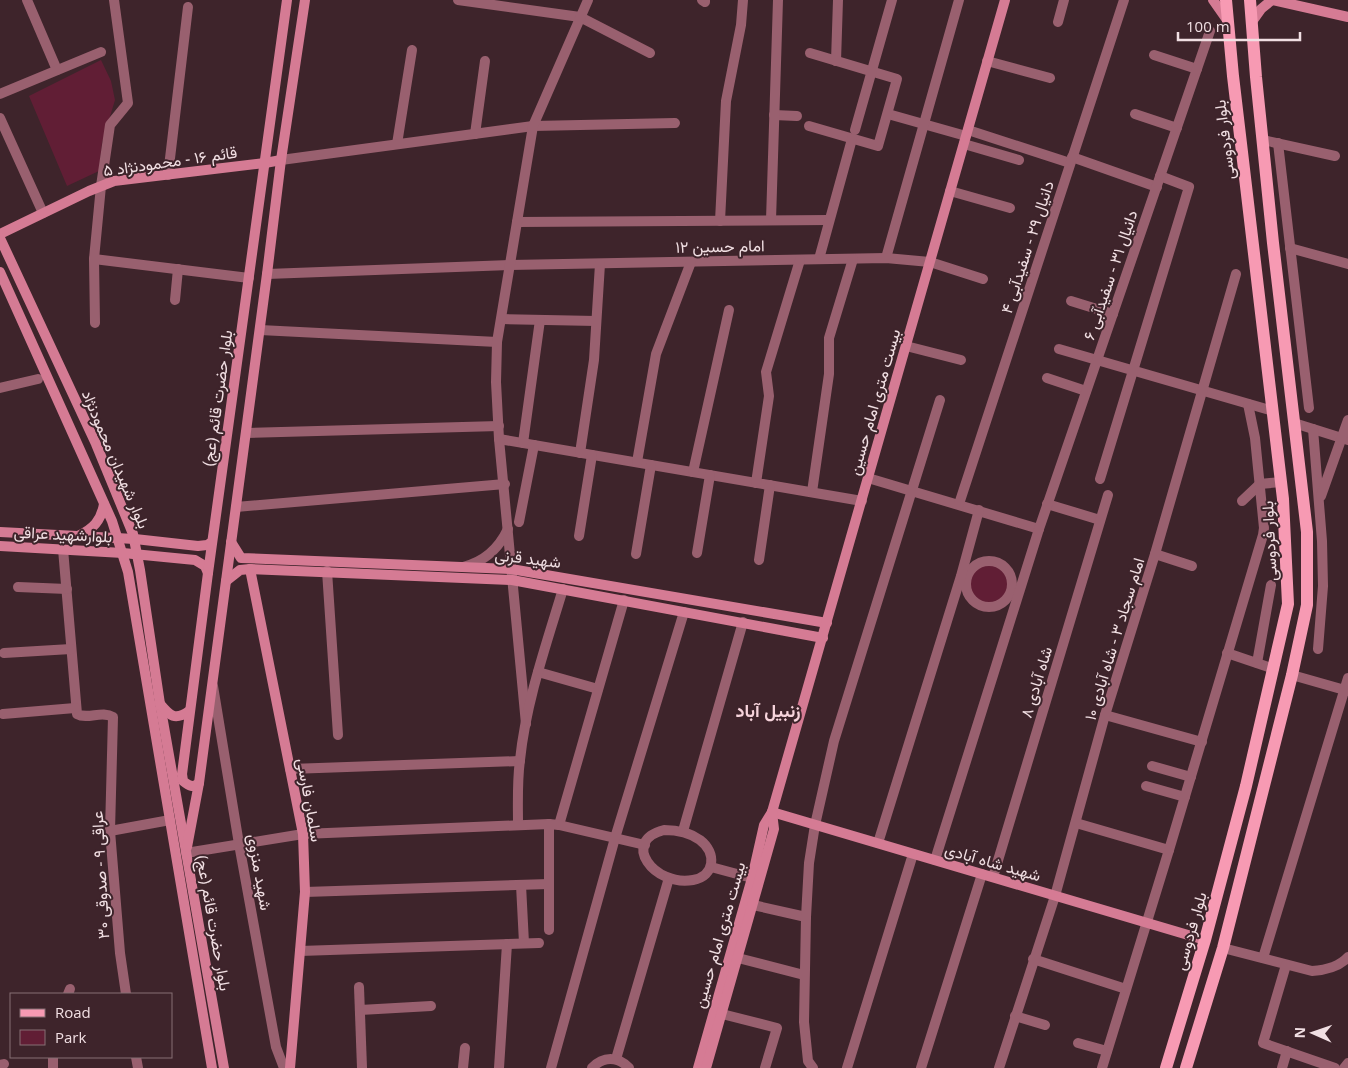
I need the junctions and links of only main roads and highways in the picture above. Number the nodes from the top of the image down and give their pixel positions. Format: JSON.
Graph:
{"nodes":[{"id":1,"x":287,"y":0,"type":"edge"},
{"id":2,"x":305,"y":0,"type":"edge"},
{"id":3,"x":1005,"y":0,"type":"edge"},
{"id":4,"x":1213,"y":0,"type":"edge"},
{"id":5,"x":1226,"y":0,"type":"edge"},
{"id":6,"x":1250,"y":0,"type":"edge"},
{"id":7,"x":1273,"y":0,"type":"edge"},
{"id":8,"x":1348,"y":16,"type":"edge"},
{"id":9,"x":1252,"y":23,"type":"junction"},
{"id":10,"x":1228,"y":24,"type":"junction"},
{"id":11,"x":1258,"y":98,"type":"junction"},
{"id":12,"x":1236,"y":101,"type":"junction"},
{"id":13,"x":281,"y":160,"type":"junction"},
{"id":14,"x":265,"y":163,"type":"junction"},
{"id":15,"x":0,"y":234,"type":"edge"},
{"id":16,"x":0,"y":238,"type":"edge"},
{"id":17,"x":0,"y":272,"type":"edge"},
{"id":18,"x":104,"y":504,"type":"junction"},
{"id":19,"x":0,"y":532,"type":"edge"},
{"id":20,"x":77,"y":536,"type":"junction"},
{"id":21,"x":119,"y":539,"type":"junction"},
{"id":22,"x":135,"y":539,"type":"junction"},
{"id":23,"x":212,"y":542,"type":"junction"},
{"id":24,"x":231,"y":542,"type":"junction"},
{"id":25,"x":0,"y":546,"type":"edge"},
{"id":26,"x":198,"y":546,"type":"junction"},
{"id":27,"x":123,"y":553,"type":"junction"},
{"id":28,"x":137,"y":554,"type":"junction"},
{"id":29,"x":242,"y":558,"type":"junction"},
{"id":30,"x":195,"y":560,"type":"junction"},
{"id":31,"x":245,"y":569,"type":"junction"},
{"id":32,"x":208,"y":573,"type":"junction"},
{"id":33,"x":226,"y":580,"type":"junction"},
{"id":34,"x":827,"y":623,"type":"junction"},
{"id":35,"x":822,"y":638,"type":"junction"},
{"id":36,"x":160,"y":704,"type":"junction"},
{"id":37,"x":189,"y":711,"type":"junction"},
{"id":38,"x":199,"y":783,"type":"junction"},
{"id":39,"x":772,"y":812,"type":"junction"},
{"id":40,"x":181,"y":856,"type":"junction"},
{"id":41,"x":1205,"y":940,"type":"junction"},
{"id":42,"x":212,"y":1068,"type":"edge"},
{"id":43,"x":224,"y":1068,"type":"edge"},
{"id":44,"x":290,"y":1068,"type":"edge"},
{"id":45,"x":698,"y":1068,"type":"edge"},
{"id":46,"x":706,"y":1068,"type":"edge"},
{"id":47,"x":1166,"y":1068,"type":"edge"},
{"id":48,"x":1186,"y":1068,"type":"edge"}],
"edges":[{"from":1,"to":14,"type":"main road","name":"بلوار حضرت قائم (عج)"},
{"from":2,"to":13,"type":"main road","name":"بلوار حضرت قائم (عج)"},
{"from":3,"to":34,"type":"main road","name":"بیست متری امام حسین"},
{"from":4,"to":10,"type":"main road"},
{"from":5,"to":10,"type":"main road","name":"بلوار فردوسی"},
{"from":6,"to":9,"type":"main road"},
{"from":7,"to":8,"type":"main road"},
{"from":7,"to":9,"type":"main road"},
{"from":9,"to":11,"type":"main road"},
{"from":10,"to":12,"type":"main road","name":"بلوار فردوسی"},
{"from":11,"to":12,"type":"main road"},
{"from":11,"to":48,"type":"main road"},
{"from":12,"to":41,"type":"main road","name":"بلوار فردوسی"},
{"from":13,"to":14,"type":"main road","name":"قائم ۱۶ - محمودنژاد ۵"},
{"from":13,"to":24,"type":"main road","name":"بلوار حضرت قائم (عج)"},
{"from":14,"to":15,"type":"main road","name":"قائم ۱۶ - محمودنژاد ۵"},
{"from":14,"to":23,"type":"main road","name":"بلوار حضرت قائم (عج)"},
{"from":16,"to":22,"type":"main road","name":"بلوار شهیدان محمودنژاد"},
{"from":17,"to":18,"type":"main road","name":"بلوار شهیدان محمودنژاد"},
{"from":18,"to":20,"type":"main road"},
{"from":18,"to":21,"type":"main road","name":"بلوار شهیدان محمودنژاد"},
{"from":19,"to":20,"type":"main road","name":"بلوارشهید عراقی"},
{"from":20,"to":21,"type":"main road","name":"بلوارشهید عراقی"},
{"from":21,"to":22,"type":"main road","name":"بلوارشهید عراقی"},
{"from":21,"to":27,"type":"main road","name":"بلوار شهیدان محمودنژاد"},
{"from":22,"to":26,"type":"main road","name":"بلوارشهید عراقی"},
{"from":22,"to":28,"type":"main road","name":"بلوار شهیدان محمودنژاد"},
{"from":23,"to":26,"type":"main road","name":"بلوارشهید عراقی"},
{"from":23,"to":32,"type":"main road","name":"بلوار حضرت قائم (عج)"},
{"from":24,"to":29,"type":"main road"},
{"from":24,"to":33,"type":"main road","name":"بلوار حضرت قائم (عج)"},
{"from":25,"to":27,"type":"main road","name":"بلوارشهید عراقی"},
{"from":26,"to":30,"type":"main road"},
{"from":27,"to":28,"type":"main road","name":"بلوارشهید عراقی"},
{"from":27,"to":40,"type":"main road","name":"بلوار شهیدان محمودنژاد"},
{"from":28,"to":30,"type":"main road","name":"بلوارشهید عراقی"},
{"from":28,"to":36,"type":"main road","name":"بلوار شهیدان محمودنژاد"},
{"from":29,"to":31,"type":"main road"},
{"from":29,"to":34,"type":"main road","name":"شهید قرنی"},
{"from":30,"to":32,"type":"main road"},
{"from":31,"to":33,"type":"main road"},
{"from":31,"to":35,"type":"main road","name":"شهید قرنی"},
{"from":31,"to":44,"type":"main road","name":"سلمان فارسی"},
{"from":32,"to":37,"type":"main road","name":"بلوار حضرت قائم (عج)"},
{"from":33,"to":38,"type":"main road","name":"بلوار حضرت قائم (عج)"},
{"from":34,"to":35,"type":"main road","name":"بیست متری امام حسین"},
{"from":35,"to":39,"type":"main road","name":"بیست متری امام حسین"},
{"from":36,"to":37,"type":"main road"},
{"from":36,"to":40,"type":"main road","name":"بلوار شهیدان محمودنژاد"},
{"from":37,"to":38,"type":"main road","name":"بلوار حضرت قائم (عج)"},
{"from":38,"to":40,"type":"main road","name":"بلوار حضرت قائم (عج)"},
{"from":39,"to":41,"type":"main road","name":"شهید شاه آبادی"},
{"from":39,"to":45,"type":"main road","name":"بیست متری امام حسین"},
{"from":39,"to":46,"type":"main road","name":"بیست متری امام حسین"},
{"from":40,"to":42,"type":"main road","name":"بلوار حضرت قائم (عج)"},
{"from":40,"to":43,"type":"main road","name":"بلوار حضرت قائم (عج)"},
{"from":41,"to":47,"type":"main road","name":"بلوار فردوسی"}]}
